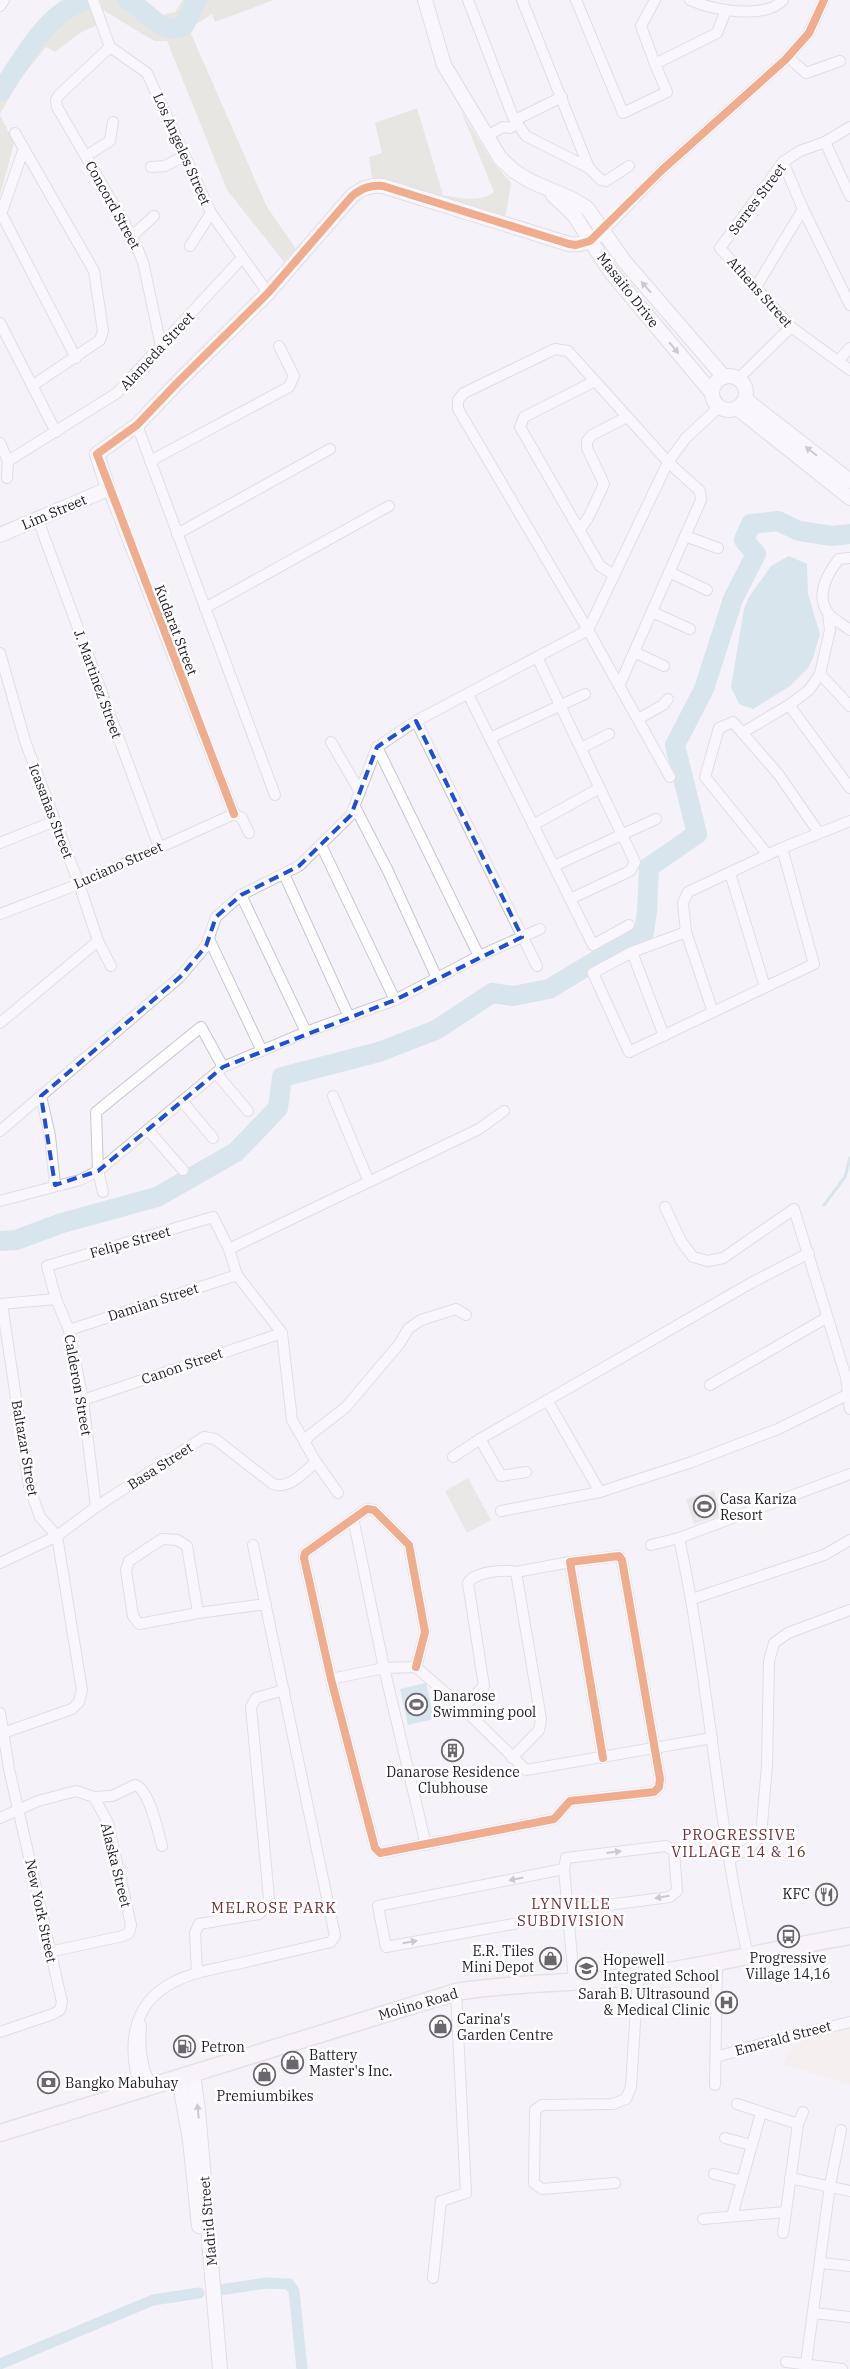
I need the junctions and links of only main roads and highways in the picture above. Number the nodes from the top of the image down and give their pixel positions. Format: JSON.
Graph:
{"nodes":[{"id":1,"x":850,"y":1936,"type":"edge"},
{"id":2,"x":0,"y":2133,"type":"edge"}],
"edges":[{"from":1,"to":2,"type":"main road","name":"Molino Road"}]}
